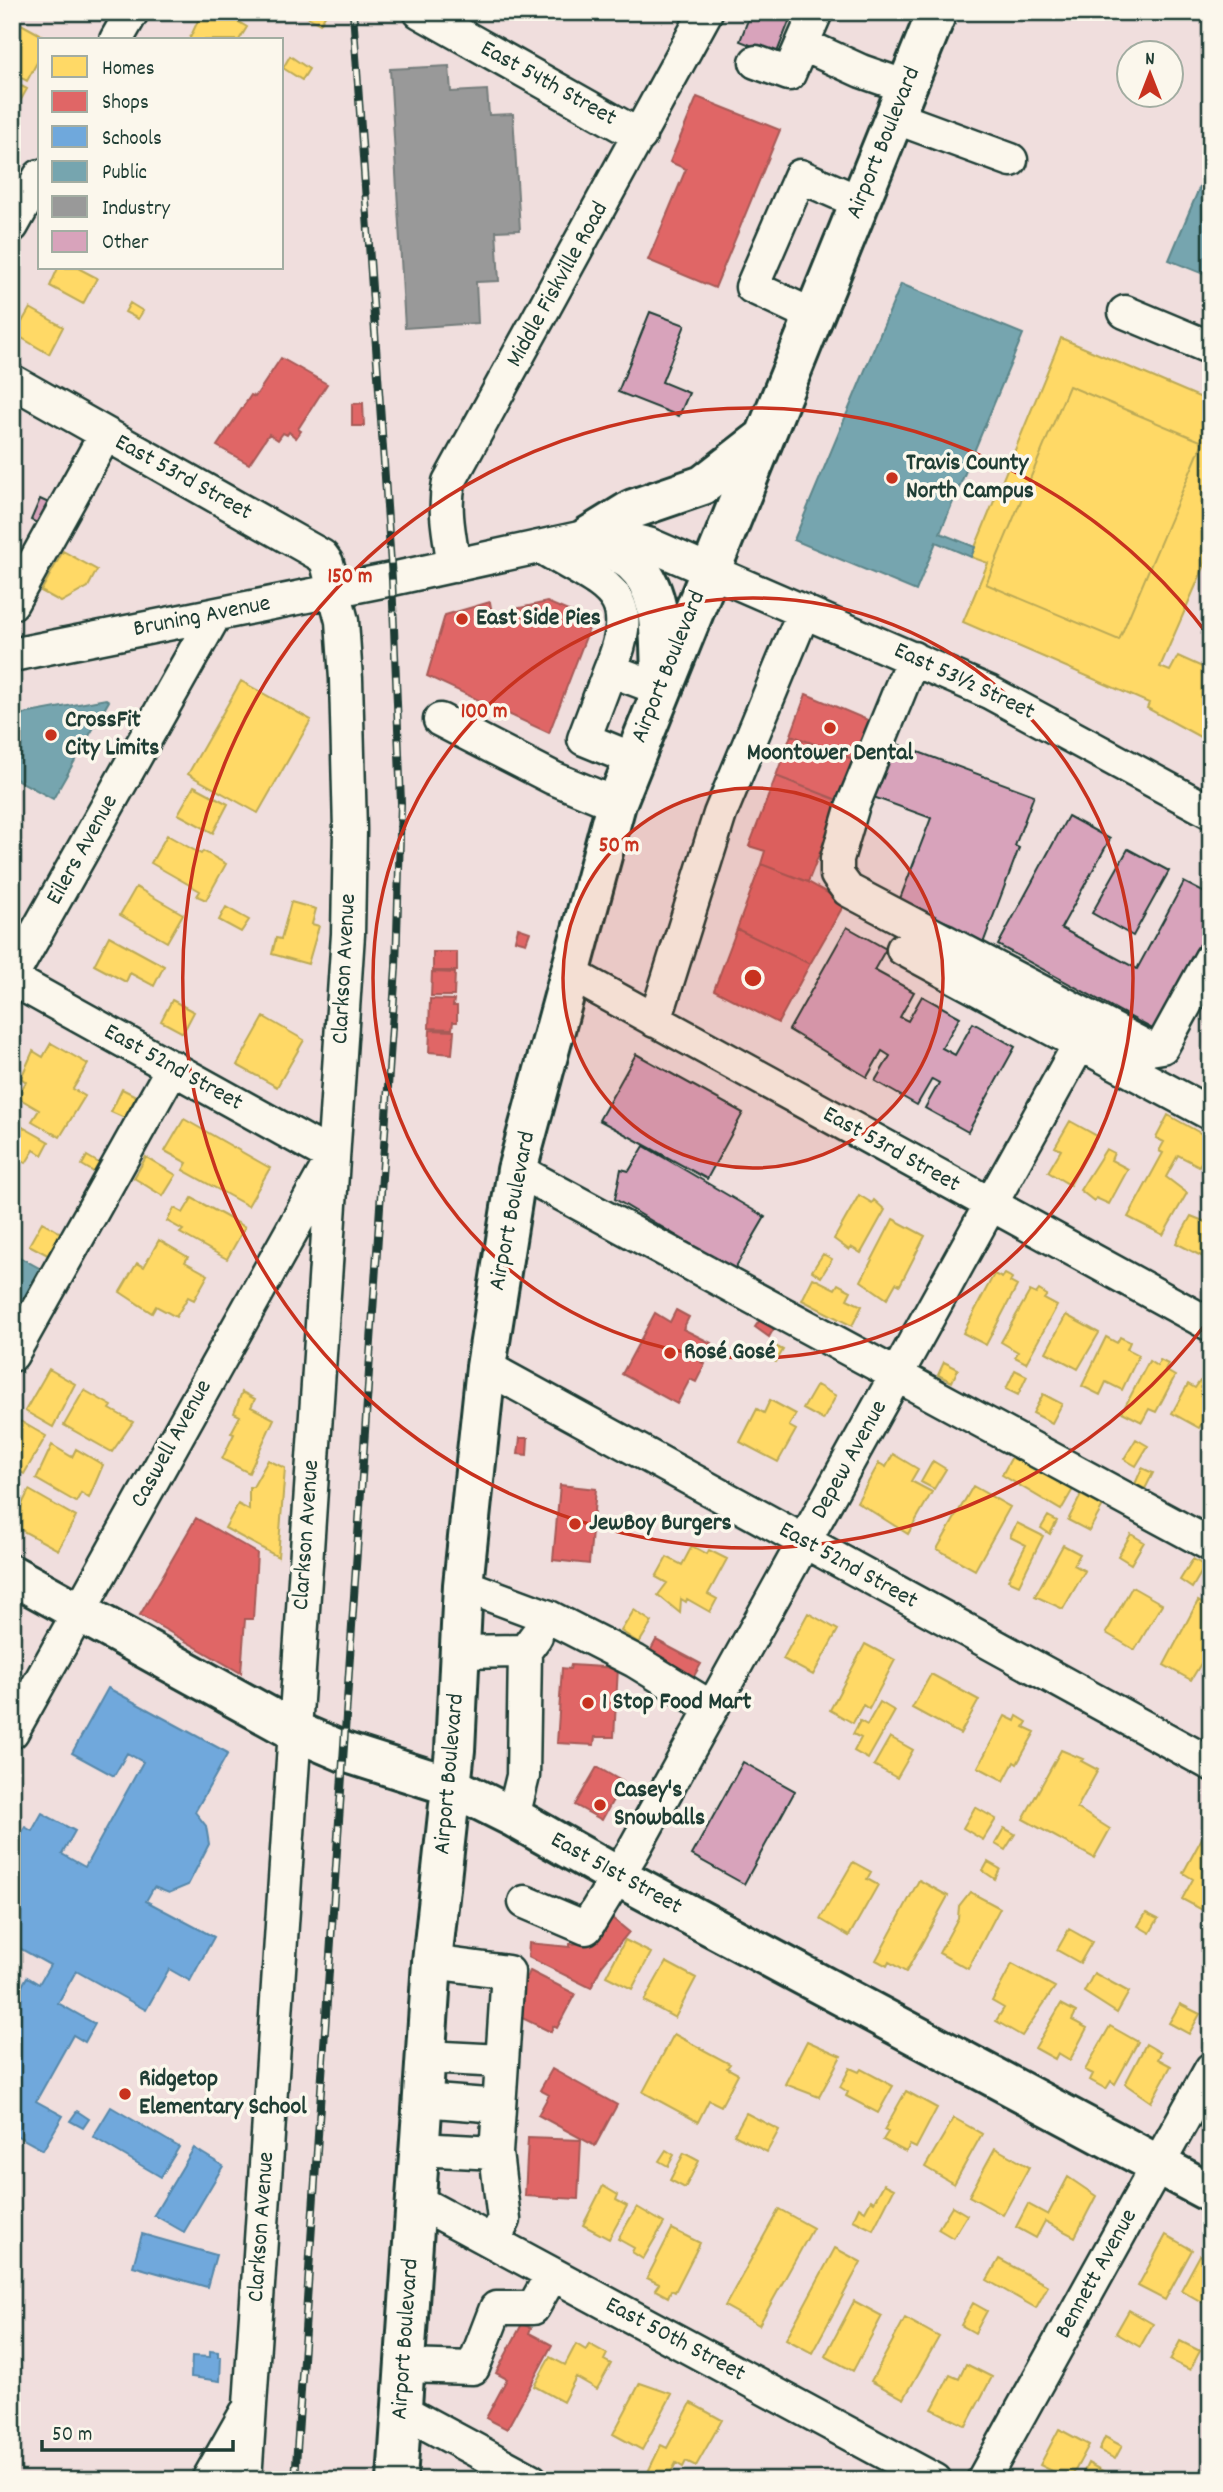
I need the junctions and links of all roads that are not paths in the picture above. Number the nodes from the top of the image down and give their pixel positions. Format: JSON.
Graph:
{"nodes":[{"id":1,"x":132,"y":12,"type":"edge"},
{"id":2,"x":420,"y":12,"type":"edge"},
{"id":3,"x":706,"y":12,"type":"edge"},
{"id":4,"x":816,"y":12,"type":"edge"},
{"id":5,"x":937,"y":12,"type":"edge"},
{"id":6,"x":117,"y":38,"type":"edge"},
{"id":7,"x":802,"y":44,"type":"junction"},
{"id":8,"x":756,"y":62,"type":"dead end"},
{"id":9,"x":900,"y":102,"type":"junction"},
{"id":10,"x":640,"y":135,"type":"junction"},
{"id":11,"x":1010,"y":160,"type":"dead end"},
{"id":12,"x":38,"y":180,"type":"edge"},
{"id":13,"x":859,"y":202,"type":"junction"},
{"id":14,"x":12,"y":226,"type":"edge"},
{"id":15,"x":1125,"y":312,"type":"dead end"},
{"id":16,"x":814,"y":316,"type":"junction"},
{"id":17,"x":1211,"y":348,"type":"edge"},
{"id":18,"x":12,"y":382,"type":"edge"},
{"id":19,"x":106,"y":435,"type":"junction"},
{"id":20,"x":766,"y":437,"type":"junction"},
{"id":21,"x":589,"y":536,"type":"junction"},
{"id":22,"x":543,"y":548,"type":"junction"},
{"id":23,"x":454,"y":566,"type":"junction"},
{"id":24,"x":708,"y":570,"type":"junction"},
{"id":25,"x":334,"y":591,"type":"junction"},
{"id":26,"x":12,"y":603,"type":"edge"},
{"id":27,"x":804,"y":611,"type":"junction"},
{"id":28,"x":215,"y":615,"type":"junction"},
{"id":29,"x":12,"y":655,"type":"edge"},
{"id":30,"x":913,"y":658,"type":"junction"},
{"id":31,"x":610,"y":670,"type":"junction"},
{"id":32,"x":661,"y":687,"type":"junction"},
{"id":33,"x":440,"y":720,"type":"dead end"},
{"id":34,"x":584,"y":738,"type":"junction"},
{"id":35,"x":633,"y":759,"type":"junction"},
{"id":36,"x":553,"y":778,"type":"junction"},
{"id":37,"x":615,"y":804,"type":"junction"},
{"id":38,"x":1211,"y":811,"type":"edge"},
{"id":39,"x":903,"y":949,"type":"dead end"},
{"id":40,"x":1211,"y":958,"type":"edge"},
{"id":41,"x":571,"y":974,"type":"junction"},
{"id":42,"x":12,"y":978,"type":"edge"},
{"id":43,"x":655,"y":1021,"type":"junction"},
{"id":44,"x":1080,"y":1043,"type":"junction"},
{"id":45,"x":173,"y":1067,"type":"junction"},
{"id":46,"x":1211,"y":1114,"type":"edge"},
{"id":47,"x":334,"y":1157,"type":"junction"},
{"id":48,"x":517,"y":1170,"type":"junction"},
{"id":49,"x":991,"y":1205,"type":"junction"},
{"id":50,"x":1211,"y":1325,"type":"edge"},
{"id":51,"x":12,"y":1355,"type":"edge"},
{"id":52,"x":486,"y":1367,"type":"junction"},
{"id":53,"x":897,"y":1375,"type":"junction"},
{"id":54,"x":804,"y":1542,"type":"junction"},
{"id":55,"x":1211,"y":1545,"type":"edge"},
{"id":56,"x":12,"y":1575,"type":"edge"},
{"id":57,"x":463,"y":1586,"type":"junction"},
{"id":58,"x":78,"y":1612,"type":"junction"},
{"id":59,"x":549,"y":1618,"type":"junction"},
{"id":60,"x":525,"y":1651,"type":"junction"},
{"id":61,"x":460,"y":1652,"type":"junction"},
{"id":62,"x":712,"y":1708,"type":"junction"},
{"id":63,"x":295,"y":1731,"type":"junction"},
{"id":64,"x":12,"y":1732,"type":"edge"},
{"id":65,"x":1211,"y":1764,"type":"edge"},
{"id":66,"x":451,"y":1786,"type":"junction"},
{"id":67,"x":513,"y":1817,"type":"junction"},
{"id":68,"x":619,"y":1877,"type":"junction"},
{"id":69,"x":525,"y":1902,"type":"dead end"},
{"id":70,"x":432,"y":1962,"type":"junction"},
{"id":71,"x":425,"y":2057,"type":"junction"},
{"id":72,"x":502,"y":2061,"type":"junction"},
{"id":73,"x":1211,"y":2069,"type":"edge"},
{"id":74,"x":422,"y":2100,"type":"junction"},
{"id":75,"x":499,"y":2106,"type":"junction"},
{"id":76,"x":418,"y":2149,"type":"junction"},
{"id":77,"x":496,"y":2153,"type":"junction"},
{"id":78,"x":1158,"y":2164,"type":"junction"},
{"id":79,"x":1211,"y":2193,"type":"edge"},
{"id":80,"x":415,"y":2200,"type":"junction"},
{"id":81,"x":493,"y":2242,"type":"junction"},
{"id":82,"x":552,"y":2274,"type":"junction"},
{"id":83,"x":404,"y":2366,"type":"junction"},
{"id":84,"x":250,"y":2406,"type":"junction"},
{"id":85,"x":401,"y":2410,"type":"junction"},
{"id":86,"x":208,"y":2480,"type":"edge"},
{"id":87,"x":245,"y":2480,"type":"edge"},
{"id":88,"x":397,"y":2480,"type":"edge"},
{"id":89,"x":531,"y":2480,"type":"edge"},
{"id":90,"x":935,"y":2480,"type":"edge"},
{"id":91,"x":983,"y":2480,"type":"edge"}],
"edges":[{"from":1,"to":6,"type":"street"},
{"from":2,"to":10,"type":"street","name":"East 54th Street"},
{"from":3,"to":10,"type":"street","name":"Middle Fiskville Road"},
{"from":4,"to":7,"type":"street"},
{"from":5,"to":9,"type":"main road","name":"Airport Boulevard"},
{"from":7,"to":8,"type":"street"},
{"from":7,"to":9,"type":"street"},
{"from":9,"to":11,"type":"street"},
{"from":9,"to":13,"type":"main road","name":"Airport Boulevard"},
{"from":10,"to":23,"type":"street","name":"Middle Fiskville Road"},
{"from":12,"to":14,"type":"street"},
{"from":13,"to":16,"type":"main road","name":"Airport Boulevard"},
{"from":13,"to":16,"type":"street"},
{"from":15,"to":17,"type":"street"},
{"from":16,"to":20,"type":"main road","name":"Airport Boulevard"},
{"from":18,"to":19,"type":"street","name":"East 53rd Street"},
{"from":19,"to":25,"type":"street","name":"East 53rd Street"},
{"from":19,"to":26,"type":"street"},
{"from":20,"to":21,"type":"main road"},
{"from":20,"to":24,"type":"main road","name":"Airport Boulevard"},
{"from":21,"to":22,"type":"street"},
{"from":21,"to":24,"type":"street"},
{"from":21,"to":32,"type":"main road"},
{"from":22,"to":23,"type":"street"},
{"from":22,"to":31,"type":"street"},
{"from":23,"to":25,"type":"street","name":"Bruning Avenue"},
{"from":24,"to":27,"type":"street","name":"East 53½ Street"},
{"from":24,"to":32,"type":"main road","name":"Airport Boulevard"},
{"from":25,"to":28,"type":"street","name":"Bruning Avenue"},
{"from":25,"to":47,"type":"street","name":"Clarkson Avenue"},
{"from":27,"to":30,"type":"street","name":"East 53½ Street"},
{"from":27,"to":43,"type":"street"},
{"from":28,"to":29,"type":"street","name":"Bruning Avenue"},
{"from":28,"to":42,"type":"street","name":"Eilers Avenue"},
{"from":30,"to":38,"type":"street","name":"East 53½ Street"},
{"from":30,"to":40,"type":"street"},
{"from":31,"to":32,"type":"street"},
{"from":31,"to":34,"type":"street"},
{"from":32,"to":35,"type":"main road","name":"Airport Boulevard"},
{"from":33,"to":36,"type":"street"},
{"from":34,"to":35,"type":"street"},
{"from":34,"to":36,"type":"street"},
{"from":35,"to":37,"type":"main road","name":"Airport Boulevard"},
{"from":36,"to":37,"type":"street"},
{"from":37,"to":41,"type":"main road","name":"Airport Boulevard"},
{"from":39,"to":44,"type":"street"},
{"from":41,"to":43,"type":"street","name":"East 53rd Street"},
{"from":41,"to":48,"type":"main road","name":"Airport Boulevard"},
{"from":42,"to":45,"type":"street","name":"East 52nd Street"},
{"from":43,"to":49,"type":"street","name":"East 53rd Street"},
{"from":44,"to":46,"type":"street"},
{"from":44,"to":49,"type":"street","name":"Depew Avenue"},
{"from":45,"to":47,"type":"street","name":"East 52nd Street"},
{"from":45,"to":51,"type":"street"},
{"from":47,"to":58,"type":"street","name":"Caswell Avenue"},
{"from":47,"to":63,"type":"street","name":"Clarkson Avenue"},
{"from":48,"to":52,"type":"main road","name":"Airport Boulevard"},
{"from":48,"to":53,"type":"street"},
{"from":49,"to":50,"type":"street","name":"East 53rd Street"},
{"from":49,"to":53,"type":"street","name":"Depew Avenue"},
{"from":52,"to":54,"type":"street","name":"East 52nd Street"},
{"from":52,"to":57,"type":"main road","name":"Airport Boulevard"},
{"from":53,"to":54,"type":"street","name":"Depew Avenue"},
{"from":53,"to":55,"type":"street"},
{"from":54,"to":62,"type":"street","name":"Depew Avenue"},
{"from":54,"to":65,"type":"street","name":"East 52nd Street"},
{"from":56,"to":58,"type":"main road","name":"East 51st Street"},
{"from":57,"to":59,"type":"street"},
{"from":57,"to":61,"type":"main road","name":"Airport Boulevard"},
{"from":58,"to":63,"type":"main road","name":"East 51st Street"},
{"from":58,"to":64,"type":"street","name":"Caswell Avenue"},
{"from":59,"to":60,"type":"street"},
{"from":59,"to":62,"type":"street"},
{"from":60,"to":61,"type":"street"},
{"from":60,"to":67,"type":"street"},
{"from":61,"to":66,"type":"main road","name":"Airport Boulevard"},
{"from":62,"to":68,"type":"street","name":"Depew Avenue"},
{"from":63,"to":66,"type":"main road","name":"East 51st Street"},
{"from":63,"to":84,"type":"street","name":"Clarkson Avenue"},
{"from":66,"to":67,"type":"main road","name":"East 51st Street"},
{"from":66,"to":70,"type":"main road","name":"Airport Boulevard"},
{"from":67,"to":68,"type":"main road","name":"East 51st Street"},
{"from":68,"to":69,"type":"street","name":"Depew Avenue"},
{"from":68,"to":78,"type":"main road","name":"East 51st Street"},
{"from":70,"to":71,"type":"main road","name":"Airport Boulevard"},
{"from":70,"to":72,"type":"street"},
{"from":71,"to":72,"type":"street"},
{"from":71,"to":74,"type":"main road","name":"Airport Boulevard"},
{"from":72,"to":75,"type":"street"},
{"from":73,"to":78,"type":"street","name":"Bennett Avenue"},
{"from":74,"to":75,"type":"street"},
{"from":74,"to":76,"type":"main road","name":"Airport Boulevard"},
{"from":75,"to":77,"type":"street"},
{"from":76,"to":77,"type":"street"},
{"from":76,"to":80,"type":"main road","name":"Airport Boulevard"},
{"from":77,"to":81,"type":"street"},
{"from":78,"to":79,"type":"main road","name":"East 51st Street"},
{"from":78,"to":91,"type":"street","name":"Bennett Avenue"},
{"from":80,"to":81,"type":"street","name":"East 50th Street"},
{"from":80,"to":83,"type":"main road","name":"Airport Boulevard"},
{"from":81,"to":82,"type":"street","name":"East 50th Street"},
{"from":82,"to":83,"type":"street"},
{"from":82,"to":90,"type":"street","name":"East 50th Street"},
{"from":83,"to":85,"type":"main road","name":"Airport Boulevard"},
{"from":84,"to":86,"type":"street"},
{"from":84,"to":87,"type":"street","name":"Clarkson Avenue"},
{"from":85,"to":88,"type":"main road","name":"Airport Boulevard"},
{"from":85,"to":89,"type":"street"}]}
